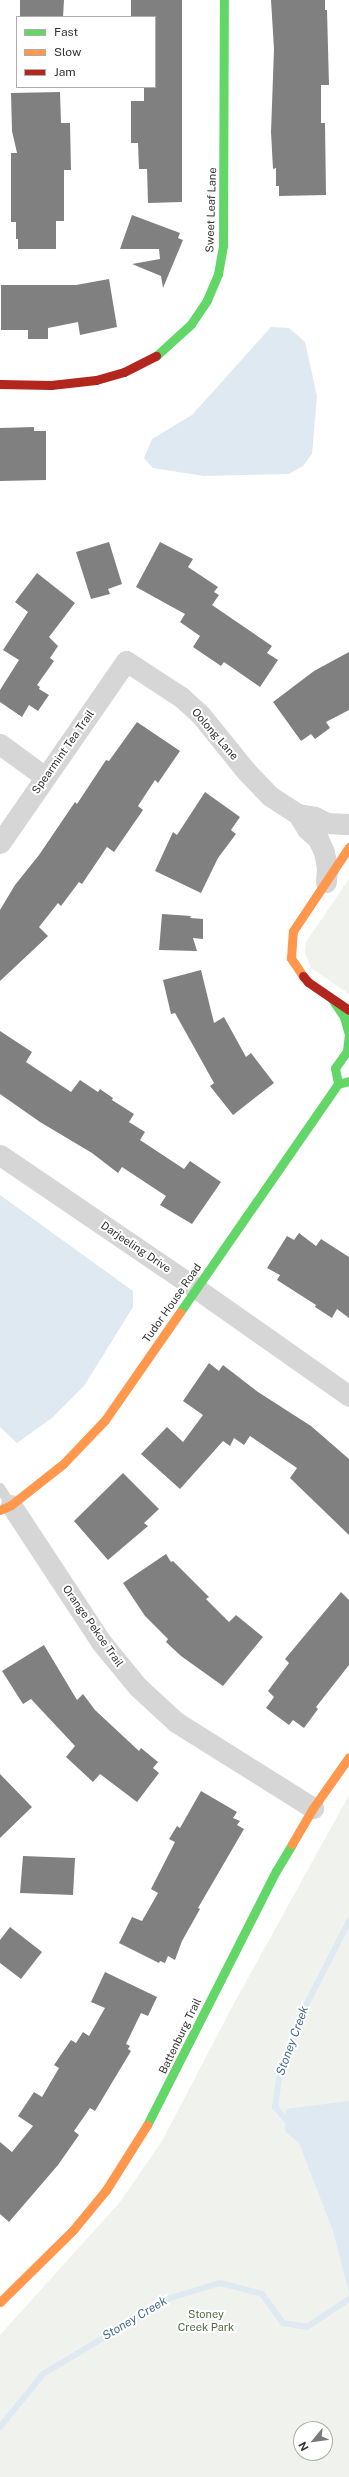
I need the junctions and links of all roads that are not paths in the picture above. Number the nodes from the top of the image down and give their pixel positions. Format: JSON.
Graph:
{"nodes":[{"id":1,"x":224,"y":0,"type":"edge"},
{"id":2,"x":0,"y":384,"type":"edge"},
{"id":3,"x":126,"y":661,"type":"joint"},
{"id":4,"x":0,"y":744,"type":"edge"},
{"id":5,"x":46,"y":777,"type":"junction"},
{"id":6,"x":298,"y":814,"type":"junction"},
{"id":7,"x":349,"y":824,"type":"edge"},
{"id":8,"x":0,"y":843,"type":"edge"},
{"id":9,"x":349,"y":847,"type":"edge"},
{"id":10,"x":326,"y":882,"type":"junction"},
{"id":11,"x":332,"y":998,"type":"junction"},
{"id":12,"x":349,"y":1010,"type":"edge"},
{"id":13,"x":349,"y":1081,"type":"edge"},
{"id":14,"x":338,"y":1084,"type":"junction"},
{"id":15,"x":0,"y":1155,"type":"edge"},
{"id":16,"x":197,"y":1289,"type":"junction"},
{"id":17,"x":349,"y":1396,"type":"edge"},
{"id":18,"x":4,"y":1501,"type":"edge"},
{"id":19,"x":349,"y":1757,"type":"edge"},
{"id":20,"x":313,"y":1808,"type":"junction"},
{"id":21,"x":0,"y":2302,"type":"edge"}],
"edges":[{"from":1,"to":2,"type":"street","name":"Sweet Leaf Lane"},
{"from":3,"to":5,"type":"street","name":"Spearmint Tea Trail"},
{"from":3,"to":6,"type":"street","name":"Oolong Lane"},
{"from":4,"to":5,"type":"street"},
{"from":5,"to":8,"type":"street","name":"Spearmint Tea Trail"},
{"from":6,"to":7,"type":"street","name":"Oolong Lane"},
{"from":6,"to":10,"type":"street","name":"Oolong Lane"},
{"from":9,"to":10,"type":"street"},
{"from":10,"to":11,"type":"street"},
{"from":11,"to":12,"type":"street"},
{"from":11,"to":14,"type":"street"},
{"from":13,"to":14,"type":"street"},
{"from":14,"to":16,"type":"street","name":"Tudor House Road"},
{"from":15,"to":16,"type":"street","name":"Darjeeling Drive"},
{"from":16,"to":17,"type":"street","name":"Darjeeling Drive"},
{"from":16,"to":18,"type":"street","name":"Tudor House Road"},
{"from":18,"to":20,"type":"street","name":"Orange Pekoe Trail"},
{"from":19,"to":20,"type":"street","name":"Battenburg Trail"},
{"from":20,"to":21,"type":"street","name":"Battenburg Trail"}]}
